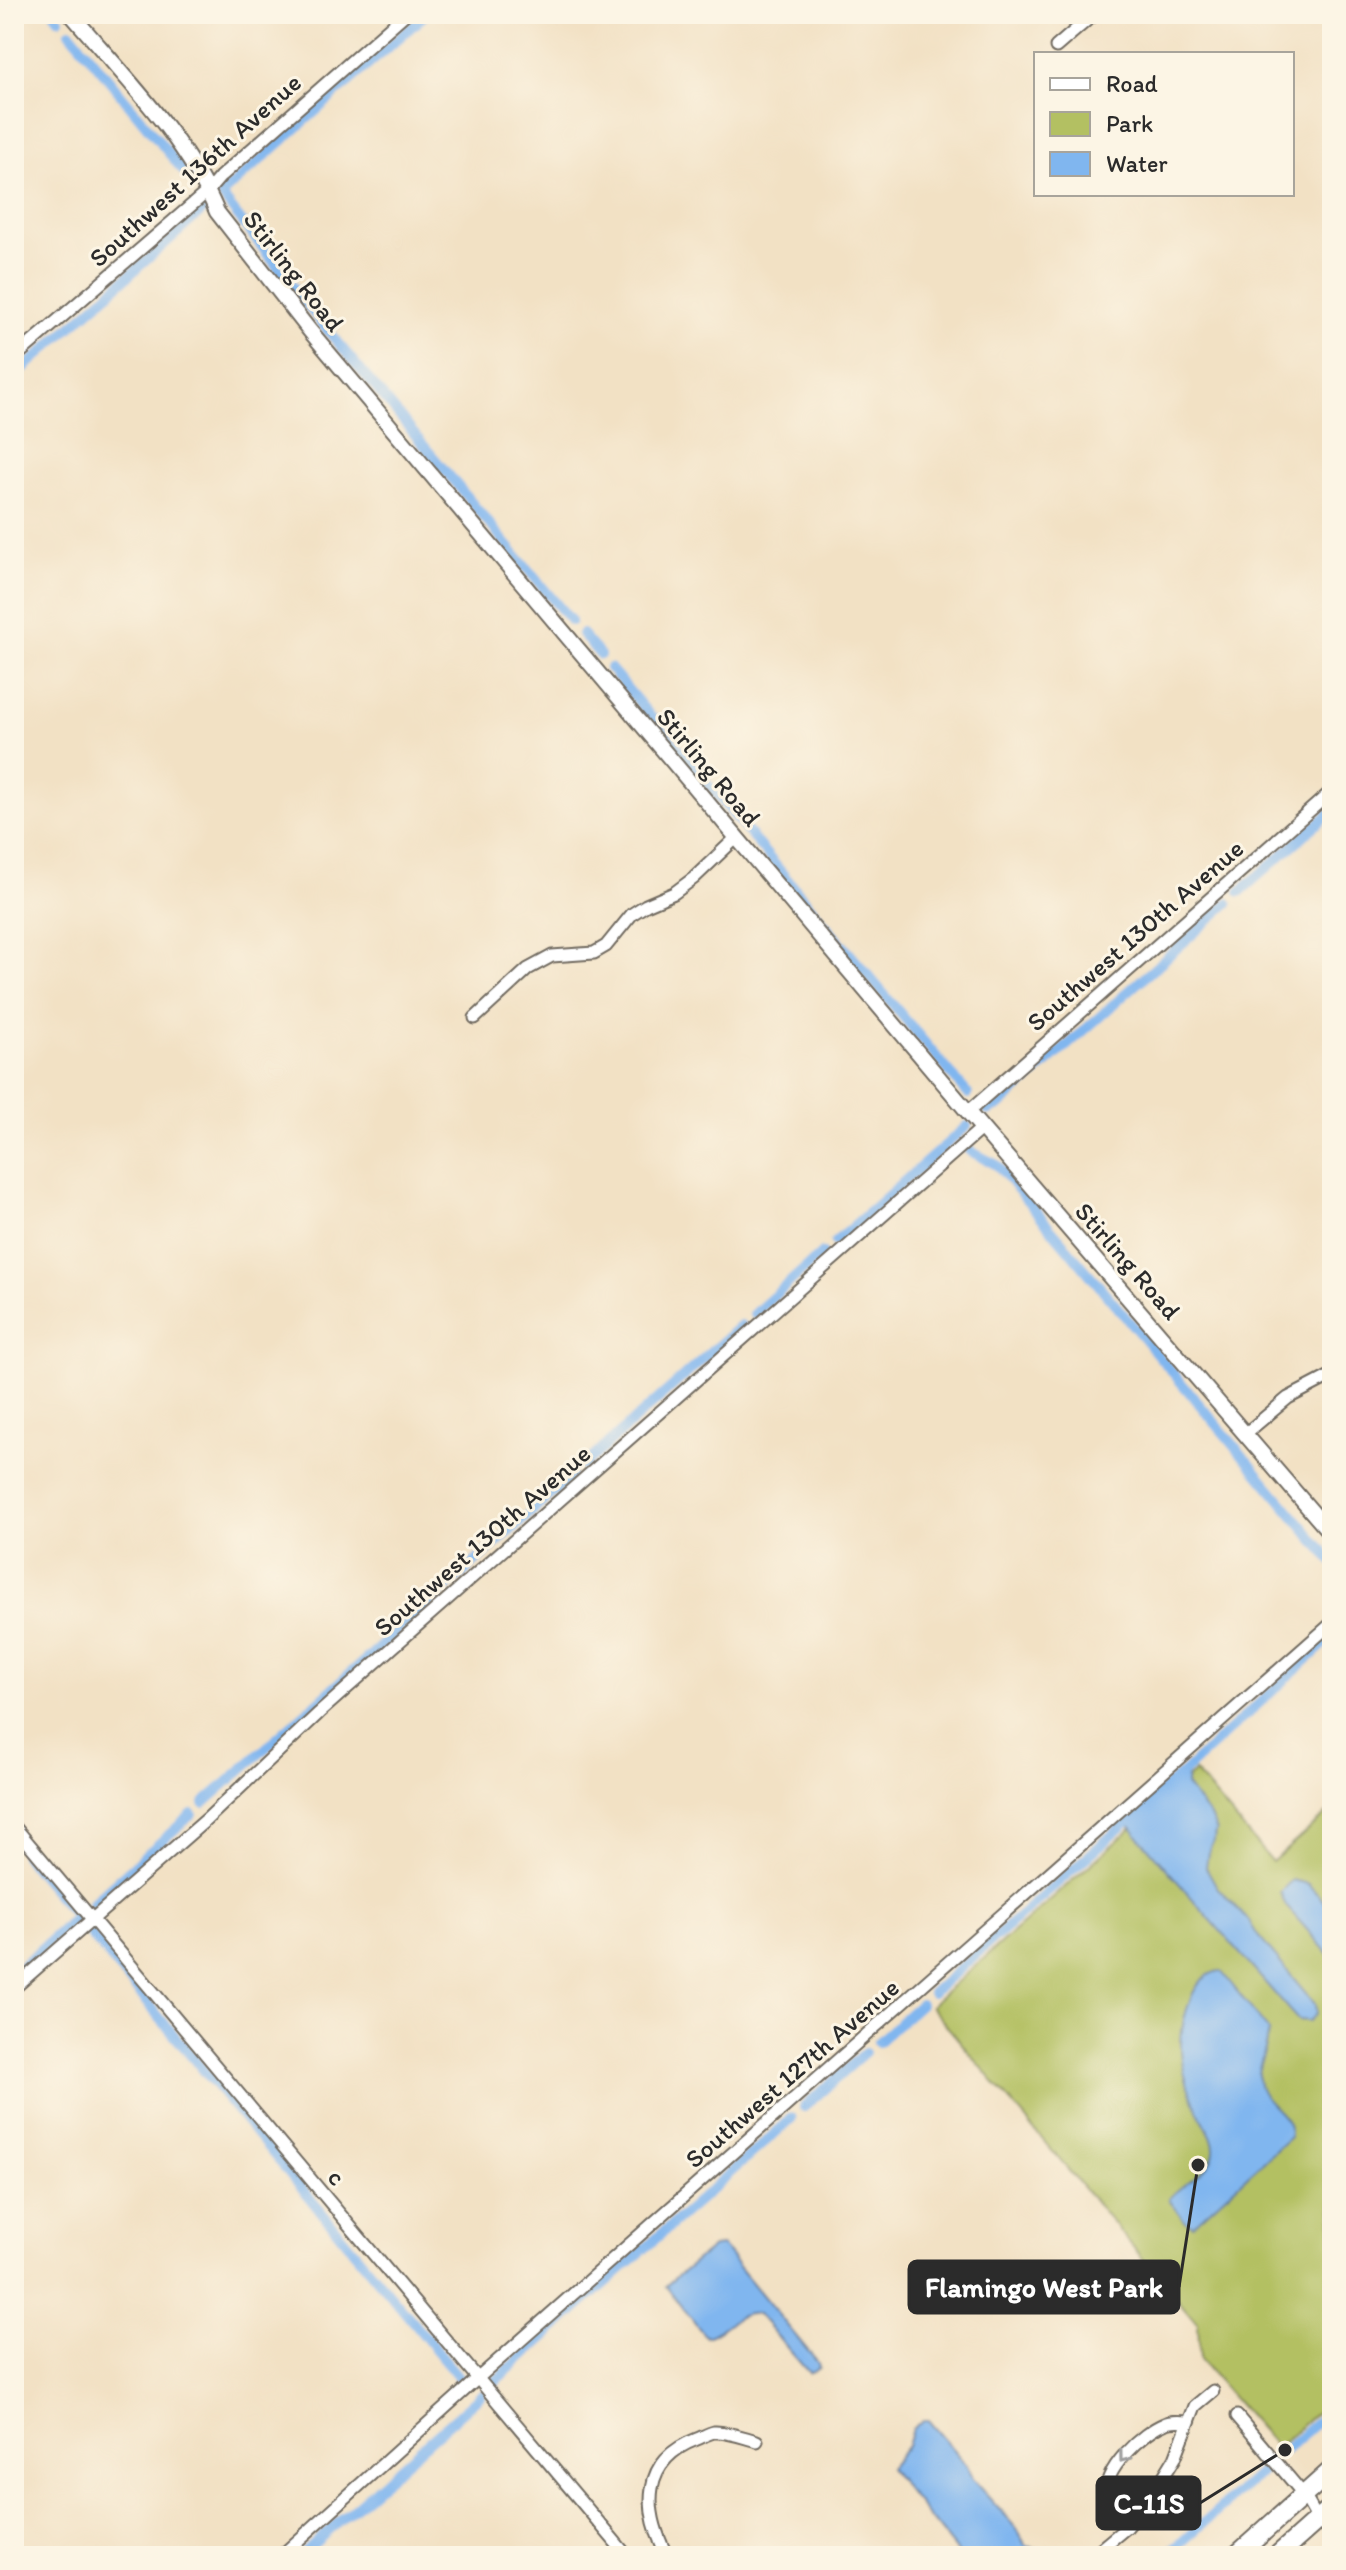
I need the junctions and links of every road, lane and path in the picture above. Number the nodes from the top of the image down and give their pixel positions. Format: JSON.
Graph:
{"nodes":[{"id":1,"x":71,"y":14,"type":"edge"},
{"id":2,"x":405,"y":14,"type":"edge"},
{"id":3,"x":1094,"y":14,"type":"edge"},
{"id":4,"x":1056,"y":47,"type":"dead end"},
{"id":5,"x":208,"y":191,"type":"junction"},
{"id":6,"x":14,"y":358,"type":"edge"},
{"id":7,"x":1332,"y":791,"type":"edge"},
{"id":8,"x":737,"y":837,"type":"junction"},
{"id":9,"x":475,"y":1018,"type":"dead end"},
{"id":10,"x":968,"y":1112,"type":"junction"},
{"id":11,"x":982,"y":1128,"type":"junction"},
{"id":12,"x":1332,"y":1375,"type":"edge"},
{"id":13,"x":1245,"y":1434,"type":"junction"},
{"id":14,"x":1332,"y":1535,"type":"edge"},
{"id":15,"x":1332,"y":1623,"type":"edge"},
{"id":16,"x":14,"y":1826,"type":"edge"},
{"id":17,"x":91,"y":1919,"type":"junction"},
{"id":18,"x":14,"y":1988,"type":"edge"},
{"id":19,"x":477,"y":2379,"type":"junction"},
{"id":20,"x":1213,"y":2391,"type":"dead end"},
{"id":21,"x":1237,"y":2416,"type":"dead end"},
{"id":22,"x":1189,"y":2422,"type":"junction"},
{"id":23,"x":757,"y":2441,"type":"dead end"},
{"id":24,"x":1332,"y":2470,"type":"edge"},
{"id":25,"x":1299,"y":2489,"type":"junction"},
{"id":26,"x":1327,"y":2514,"type":"edge"},
{"id":27,"x":1127,"y":2527,"type":"junction"},
{"id":28,"x":1332,"y":2535,"type":"edge"},
{"id":29,"x":281,"y":2556,"type":"edge"},
{"id":30,"x":627,"y":2556,"type":"edge"},
{"id":31,"x":667,"y":2556,"type":"edge"},
{"id":32,"x":1092,"y":2556,"type":"edge"},
{"id":33,"x":1236,"y":2556,"type":"edge"},
{"id":34,"x":1277,"y":2556,"type":"edge"}],
"edges":[{"from":1,"to":5,"type":"street","name":"Stirling Road"},
{"from":2,"to":5,"type":"street","name":"Southwest 136th Avenue"},
{"from":3,"to":4,"type":"street"},
{"from":5,"to":6,"type":"street","name":"Southwest 136th Avenue"},
{"from":5,"to":8,"type":"street","name":"Stirling Road"},
{"from":7,"to":10,"type":"street","name":"Southwest 130th Avenue"},
{"from":8,"to":9,"type":"street"},
{"from":8,"to":10,"type":"street","name":"Stirling Road"},
{"from":10,"to":11,"type":"street","name":"Stirling Road"},
{"from":11,"to":13,"type":"street","name":"Stirling Road"},
{"from":11,"to":17,"type":"street","name":"Southwest 130th Avenue"},
{"from":12,"to":13,"type":"street"},
{"from":13,"to":14,"type":"street","name":"Stirling Road"},
{"from":15,"to":19,"type":"street","name":"Southwest 127th Avenue"},
{"from":16,"to":17,"type":"street","name":"c"},
{"from":17,"to":18,"type":"street","name":"Southwest 130th Avenue"},
{"from":17,"to":19,"type":"street","name":"c"},
{"from":19,"to":29,"type":"street","name":"Southwest 127th Avenue"},
{"from":19,"to":30,"type":"street","name":"c"},
{"from":20,"to":22,"type":"street"},
{"from":21,"to":25,"type":"street"},
{"from":22,"to":27,"type":"street"},
{"from":22,"to":27,"type":"street","one_way":true},
{"from":23,"to":31,"type":"street"},
{"from":24,"to":25,"type":"highway"},
{"from":25,"to":26,"type":"street"},
{"from":25,"to":33,"type":"highway"},
{"from":26,"to":28,"type":"street"},
{"from":26,"to":34,"type":"highway"},
{"from":27,"to":32,"type":"street"}]}
